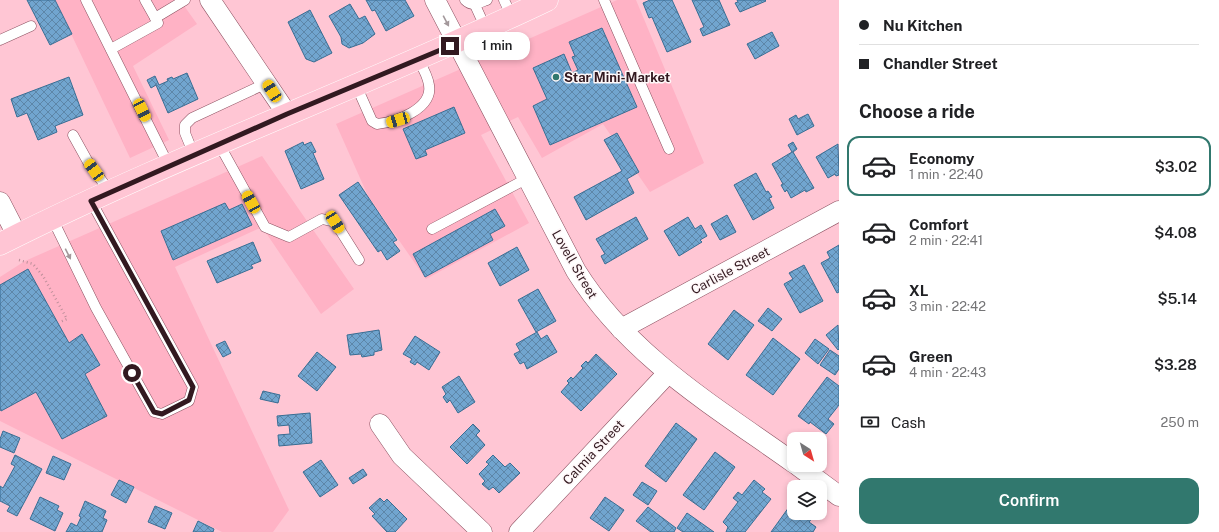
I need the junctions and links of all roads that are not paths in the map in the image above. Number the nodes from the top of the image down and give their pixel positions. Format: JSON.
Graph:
{"nodes":[{"id":1,"x":86,"y":0,"type":"edge"},
{"id":2,"x":145,"y":0,"type":"edge"},
{"id":3,"x":186,"y":0,"type":"edge"},
{"id":4,"x":210,"y":0,"type":"edge"},
{"id":5,"x":435,"y":0,"type":"edge"},
{"id":6,"x":465,"y":0,"type":"edge"},
{"id":7,"x":486,"y":0,"type":"edge"},
{"id":8,"x":546,"y":0,"type":"edge"},
{"id":9,"x":604,"y":0,"type":"edge"},
{"id":10,"x":475,"y":5,"type":"junction"},
{"id":11,"x":508,"y":8,"type":"edge"},
{"id":12,"x":155,"y":18,"type":"junction"},
{"id":13,"x":31,"y":26,"type":"dead end"},
{"id":14,"x":486,"y":29,"type":"junction"},
{"id":15,"x":0,"y":40,"type":"edge"},
{"id":16,"x":457,"y":42,"type":"junction"},
{"id":17,"x":111,"y":49,"type":"junction"},
{"id":18,"x":418,"y":59,"type":"junction"},
{"id":19,"x":267,"y":83,"type":"junction"},
{"id":20,"x":356,"y":85,"type":"junction"},
{"id":21,"x":287,"y":114,"type":"junction"},
{"id":22,"x":73,"y":135,"type":"dead end"},
{"id":23,"x":219,"y":144,"type":"junction"},
{"id":24,"x":669,"y":149,"type":"dead end"},
{"id":25,"x":194,"y":155,"type":"junction"},
{"id":26,"x":169,"y":166,"type":"junction"},
{"id":27,"x":528,"y":178,"type":"junction"},
{"id":28,"x":110,"y":192,"type":"junction"},
{"id":29,"x":91,"y":201,"type":"junction"},
{"id":30,"x":0,"y":202,"type":"edge"},
{"id":31,"x":839,"y":211,"type":"edge"},
{"id":32,"x":52,"y":218,"type":"junction"},
{"id":33,"x":432,"y":229,"type":"dead end"},
{"id":34,"x":8,"y":240,"type":"edge"},
{"id":35,"x":359,"y":260,"type":"dead end"},
{"id":36,"x":621,"y":329,"type":"junction"},
{"id":37,"x":668,"y":373,"type":"junction"},
{"id":38,"x":380,"y":424,"type":"dead end"},
{"id":39,"x":787,"y":458,"type":"edge"},
{"id":40,"x":807,"y":472,"type":"edge"},
{"id":41,"x":838,"y":492,"type":"edge"},
{"id":42,"x":482,"y":532,"type":"edge"},
{"id":43,"x":519,"y":532,"type":"edge"}],
"edges":[{"from":1,"to":17,"type":"lane"},
{"from":2,"to":12,"type":"lane"},
{"from":3,"to":12,"type":"lane"},
{"from":4,"to":19,"type":"street"},
{"from":5,"to":16,"type":"street","name":"Lovell Street","one_way":true},
{"from":6,"to":10,"type":"lane"},
{"from":7,"to":10,"type":"lane"},
{"from":8,"to":11,"type":"main road"},
{"from":9,"to":24,"type":"lane"},
{"from":10,"to":14,"type":"lane"},
{"from":11,"to":14,"type":"main road"},
{"from":12,"to":17,"type":"lane"},
{"from":13,"to":15,"type":"lane"},
{"from":14,"to":16,"type":"main road"},
{"from":16,"to":18,"type":"main road"},
{"from":16,"to":27,"type":"street","name":"Lovell Street"},
{"from":17,"to":26,"type":"lane"},
{"from":18,"to":20,"type":"main road"},
{"from":18,"to":20,"type":"lane"},
{"from":19,"to":21,"type":"street"},
{"from":19,"to":25,"type":"lane"},
{"from":20,"to":21,"type":"main road"},
{"from":21,"to":23,"type":"main road"},
{"from":22,"to":28,"type":"lane"},
{"from":23,"to":25,"type":"main road"},
{"from":23,"to":35,"type":"lane"},
{"from":25,"to":26,"type":"main road"},
{"from":26,"to":28,"type":"main road"},
{"from":27,"to":33,"type":"lane"},
{"from":27,"to":36,"type":"street","name":"Lovell Street"},
{"from":28,"to":29,"type":"main road"},
{"from":29,"to":32,"type":"main road"},
{"from":32,"to":29,"type":"lane","one_way":true},
{"from":30,"to":34,"type":"street"},
{"from":31,"to":36,"type":"street","name":"Carlisle Street"},
{"from":32,"to":34,"type":"main road"},
{"from":36,"to":37,"type":"street","name":"Lovell Street"},
{"from":37,"to":39,"type":"street","name":"Lovell Street"},
{"from":37,"to":43,"type":"street","name":"Calmia Street"},
{"from":38,"to":42,"type":"street"},
{"from":40,"to":41,"type":"street"}]}
